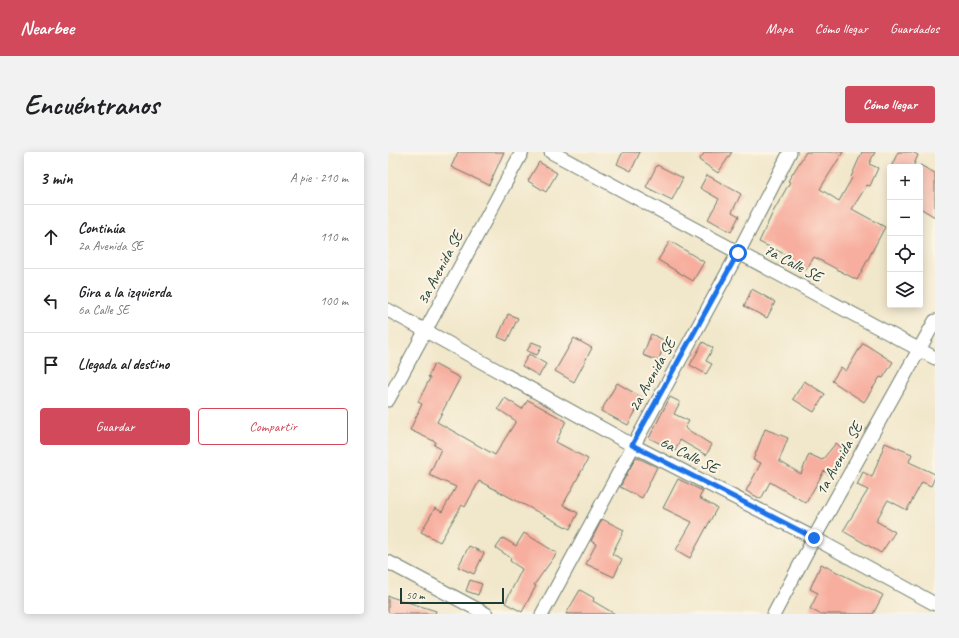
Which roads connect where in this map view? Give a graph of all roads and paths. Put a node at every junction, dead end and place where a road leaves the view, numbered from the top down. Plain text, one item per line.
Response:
1 (522, 152) edge
2 (551, 152) edge
3 (790, 152) edge
4 (738, 253) junction
5 (388, 310) edge
6 (935, 321) edge
7 (425, 330) junction
8 (919, 350) junction
9 (935, 358) edge
10 (388, 400) edge
11 (632, 445) junction
12 (814, 538) junction
13 (388, 562) edge
14 (935, 604) edge
15 (486, 614) edge
16 (542, 614) edge
17 (774, 614) edge

1 - 7 street, 3a Avenida SE
2 - 4 street, 7a Calle SE
3 - 4 street, 2a Avenida SE
4 - 8 street, 7a Calle SE
4 - 11 street, 2a Avenida SE
5 - 7 street, 6a Calle SE
6 - 8 street, 1a Avenida SE
7 - 10 street, 3a Avenida SE
7 - 11 street, 6a Calle SE
8 - 9 street, 7a Calle SE
8 - 12 street, 1a Avenida SE
11 - 12 street, 6a Calle SE
11 - 16 street, 2a Avenida SE
12 - 14 street, 6a Calle SE
12 - 17 street, 1a Avenida SE
13 - 15 street

